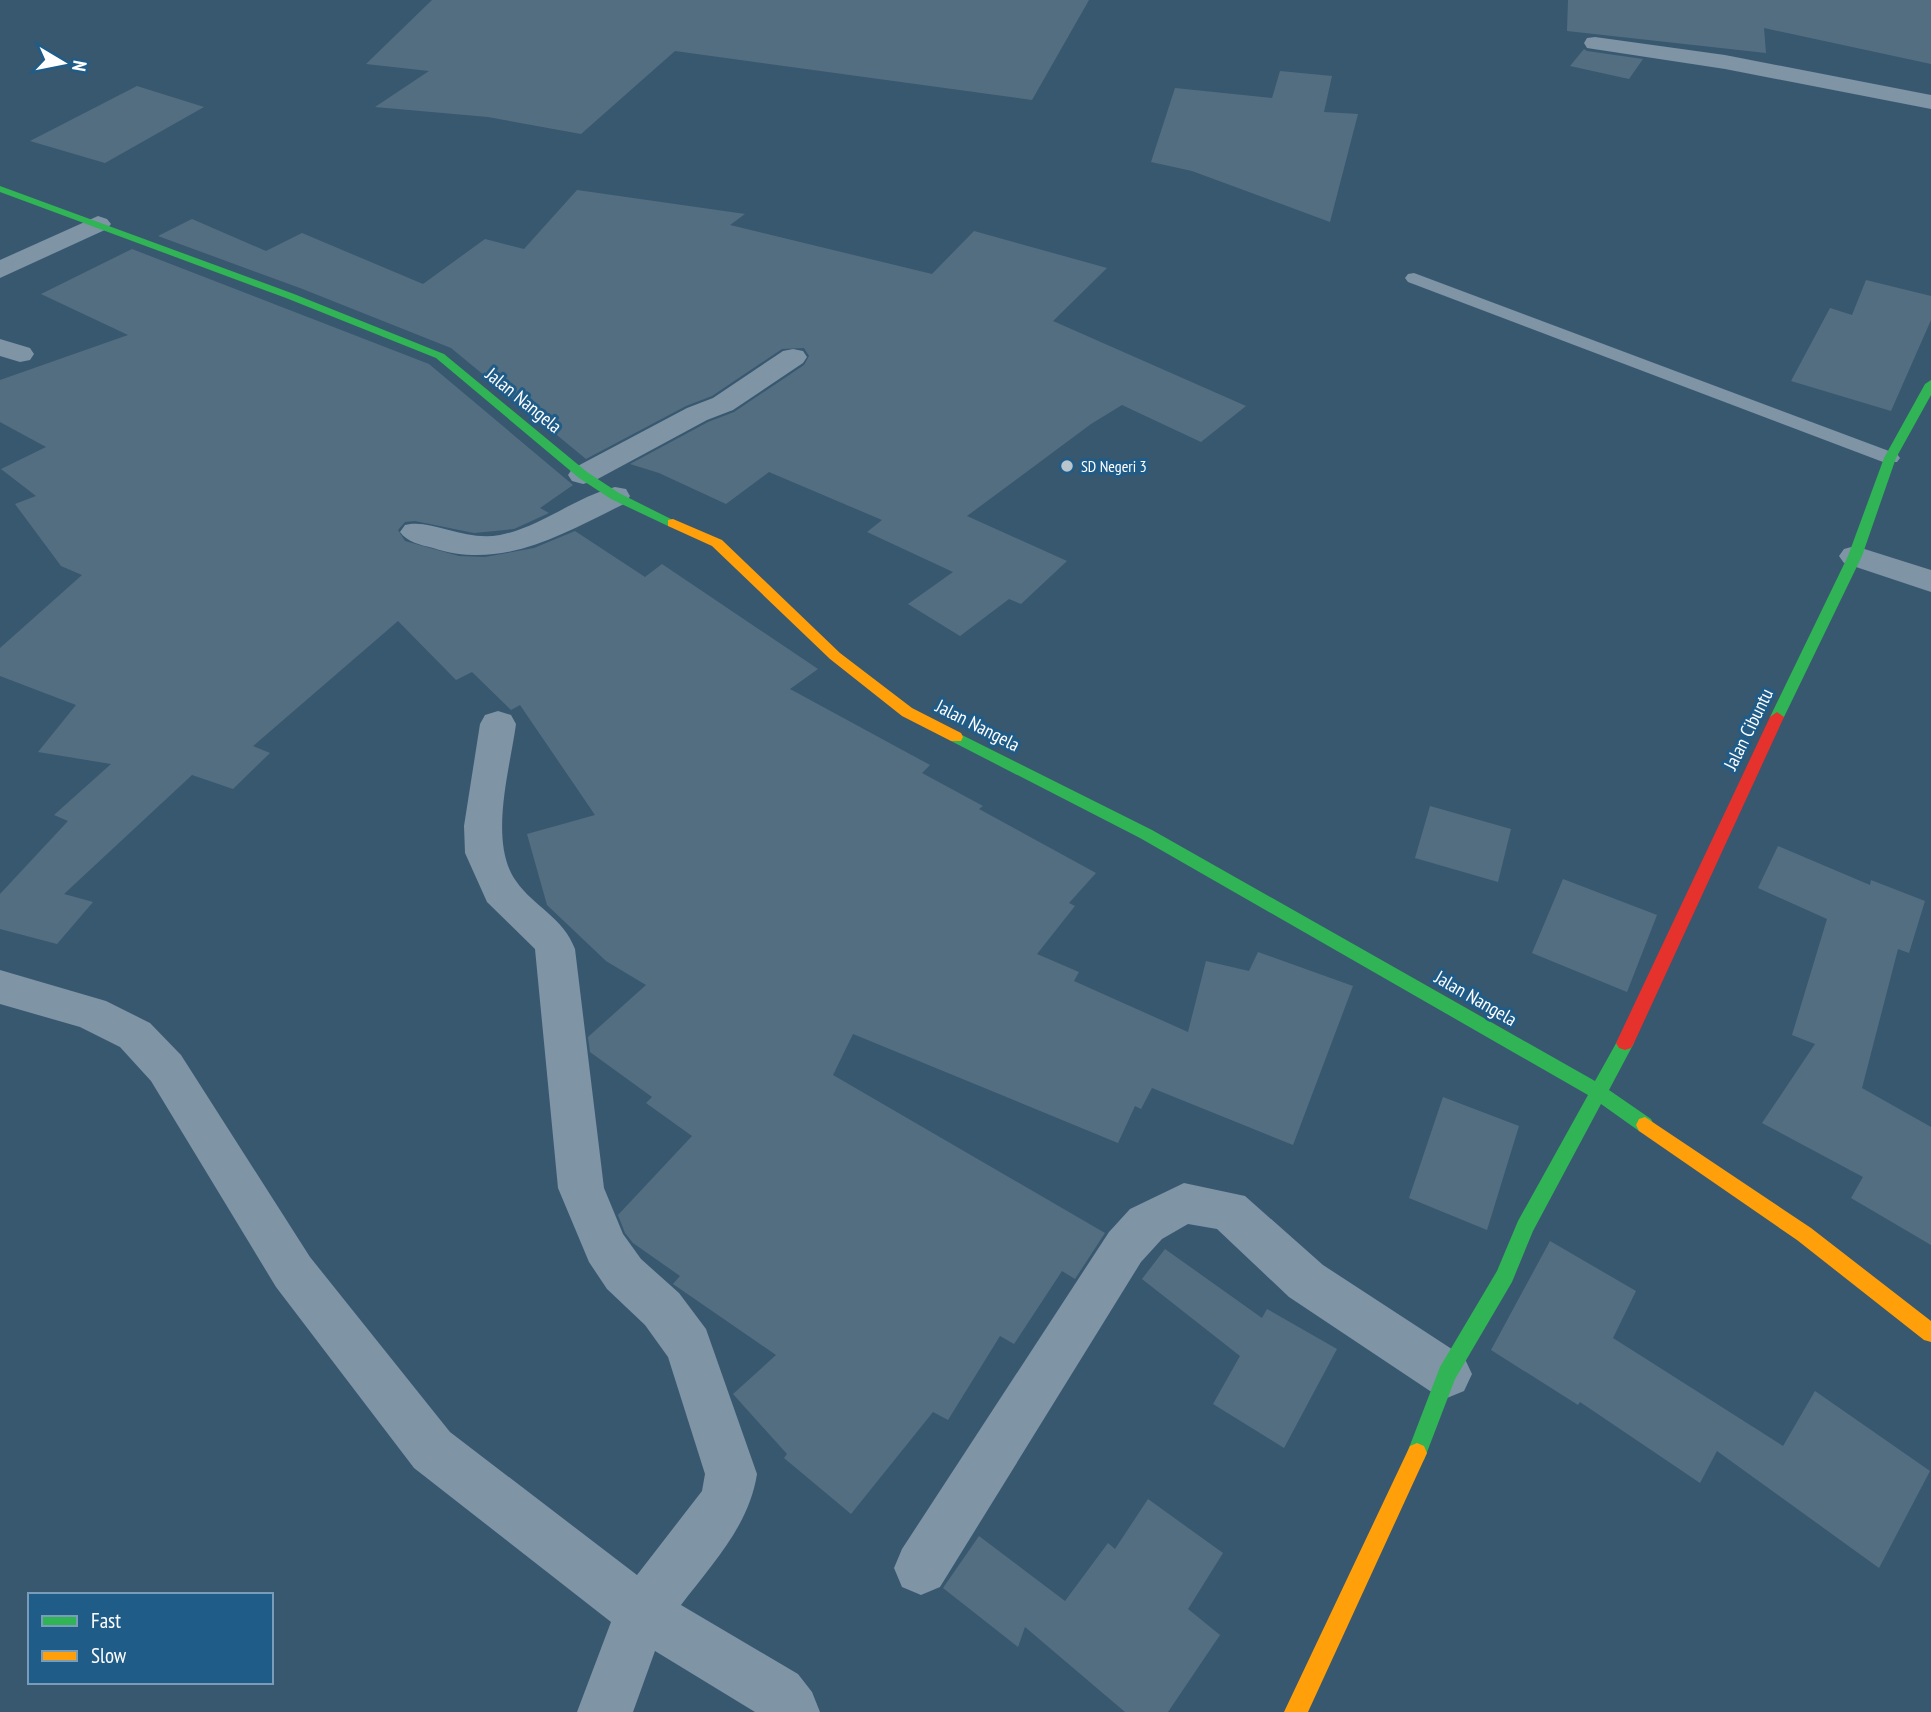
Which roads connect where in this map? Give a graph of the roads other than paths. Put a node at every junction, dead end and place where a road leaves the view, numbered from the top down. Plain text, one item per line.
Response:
1 (1595, 43) dead end
2 (1931, 102) edge
3 (0, 189) edge
4 (98, 224) junction
5 (0, 270) edge
6 (1415, 278) dead end
7 (793, 357) dead end
8 (1931, 384) edge
9 (1890, 458) junction
10 (583, 475) junction
11 (615, 496) junction
12 (416, 532) dead end
13 (1855, 556) junction
14 (1931, 581) edge
15 (498, 724) dead end
16 (0, 987) edge
17 (1598, 1092) junction
18 (1931, 1333) edge
19 (1447, 1374) junction
20 (921, 1568) dead end
21 (642, 1612) junction
22 (605, 1712) edge
23 (792, 1712) edge
24 (1296, 1712) edge

1 - 2 street
3 - 4 main road, Jalan Nangela
4 - 5 street
4 - 10 main road, Jalan Nangela
6 - 9 lane
7 - 10 street
8 - 9 main road, Jalan Cibuntu
9 - 13 main road, Jalan Cibuntu
10 - 11 main road, Jalan Nangela
11 - 12 street
11 - 17 main road, Jalan Nangela
13 - 14 street
13 - 17 main road, Jalan Cibuntu
15 - 21 street
16 - 21 street
17 - 18 main road, Jalan Nangela
17 - 19 main road, Jalan Cibuntu
19 - 20 street
19 - 24 main road, Jalan Cibuntu
21 - 22 street
21 - 23 street

